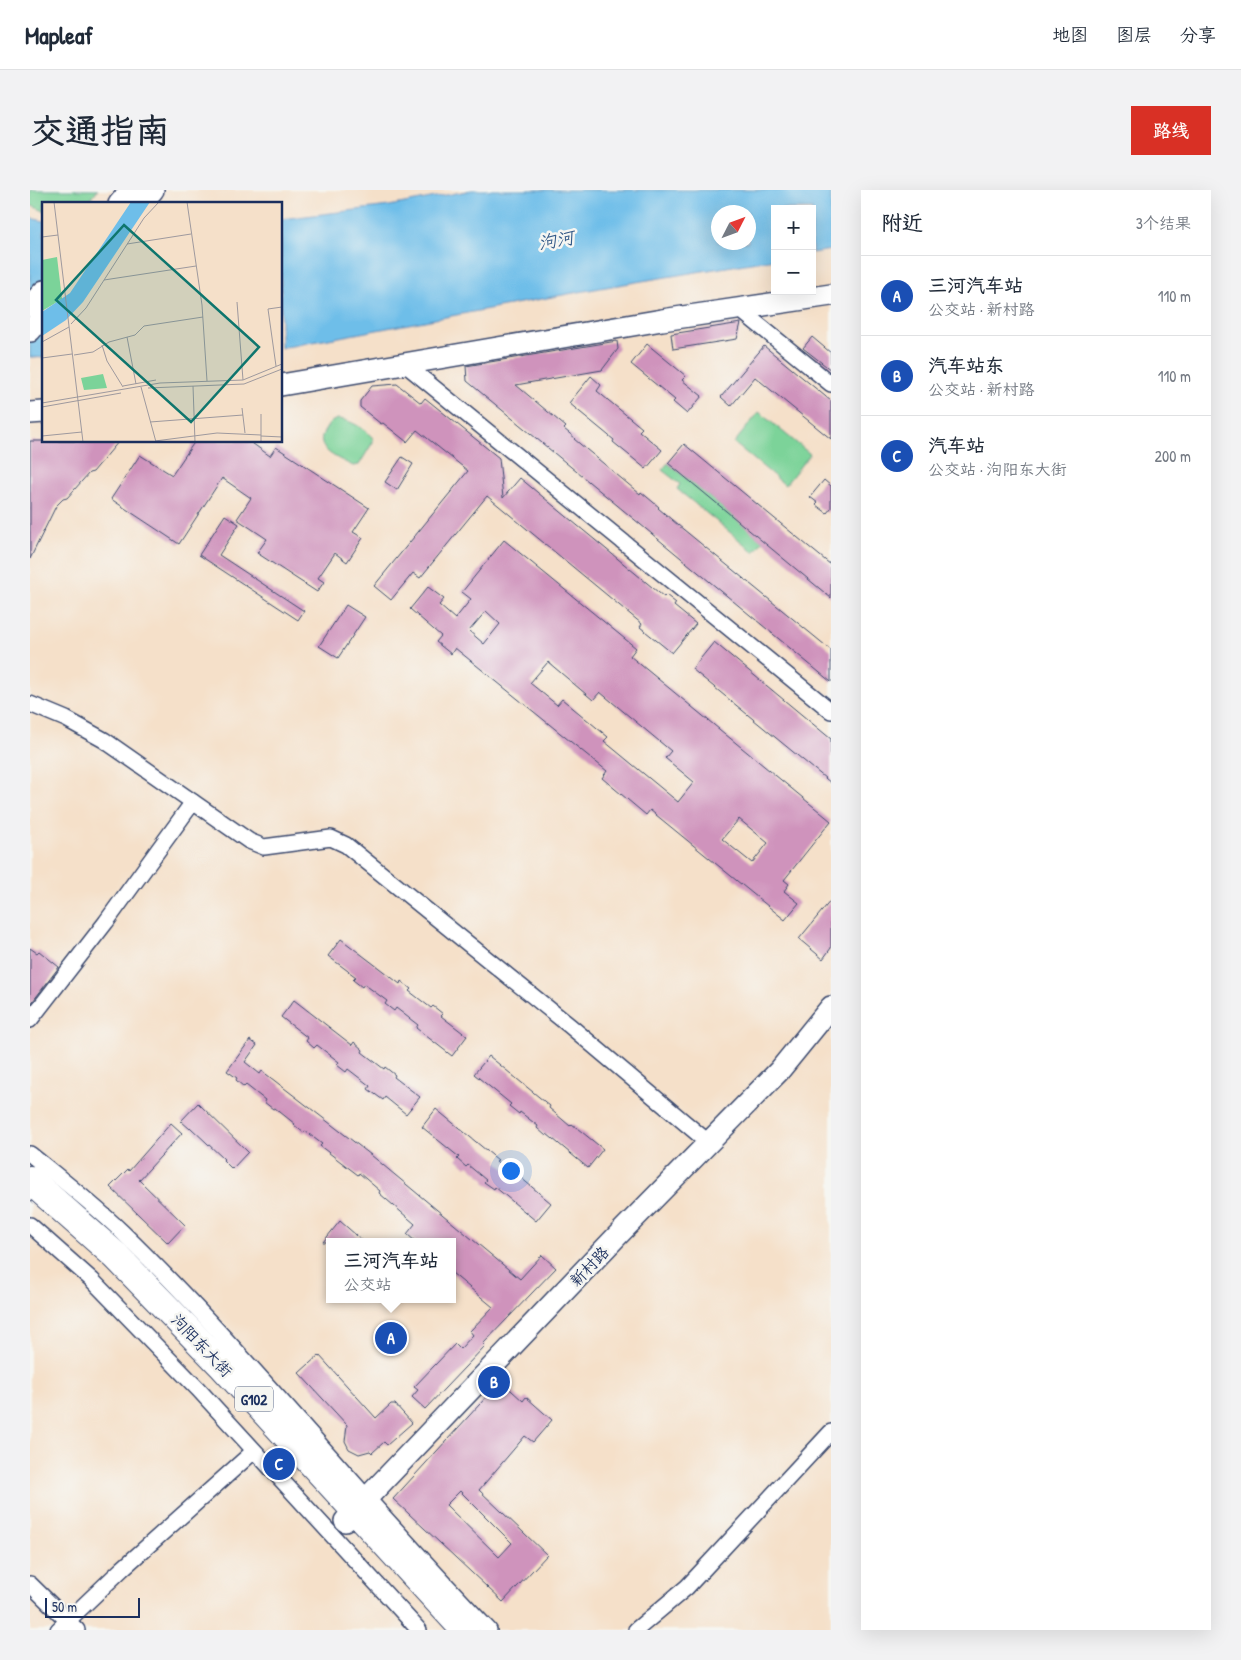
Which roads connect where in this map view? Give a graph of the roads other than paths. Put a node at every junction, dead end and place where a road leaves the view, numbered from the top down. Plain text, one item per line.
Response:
1 (131, 190) edge
2 (153, 190) edge
3 (121, 202) edge
4 (143, 202) edge
5 (42, 292) edge
6 (831, 295) edge
7 (30, 306) edge
8 (738, 308) junction
9 (42, 317) edge
10 (30, 331) edge
11 (406, 364) junction
12 (831, 384) edge
13 (282, 385) edge
14 (30, 704) edge
15 (831, 711) edge
16 (193, 802) junction
17 (831, 1007) edge
18 (30, 1020) edge
19 (709, 1143) junction
20 (30, 1154) edge
21 (30, 1180) edge
22 (30, 1200) edge
23 (30, 1224) edge
24 (831, 1432) edge
25 (254, 1451) junction
26 (356, 1510) junction
27 (30, 1584) edge
28 (68, 1627) edge
29 (418, 1630) edge
30 (445, 1630) edge
31 (465, 1630) edge
32 (489, 1630) edge
33 (636, 1630) edge

1 - 3 street
2 - 4 street
5 - 7 street
6 - 8 street
8 - 11 street
8 - 12 street
9 - 10 street
11 - 13 street
11 - 15 street
14 - 16 street
16 - 18 street
16 - 19 street
17 - 19 street, 新村路
19 - 26 street, 新村路
20 - 26 street
21 - 26 highway, 泃阳东大街 / G102
22 - 26 highway, 泃阳东大街 / G102
23 - 25 street
24 - 33 street
25 - 28 street
25 - 29 street
26 - 30 highway, 泃阳东大街 / G102
26 - 31 highway, 泃阳东大街 / G102
26 - 32 street
27 - 28 street

